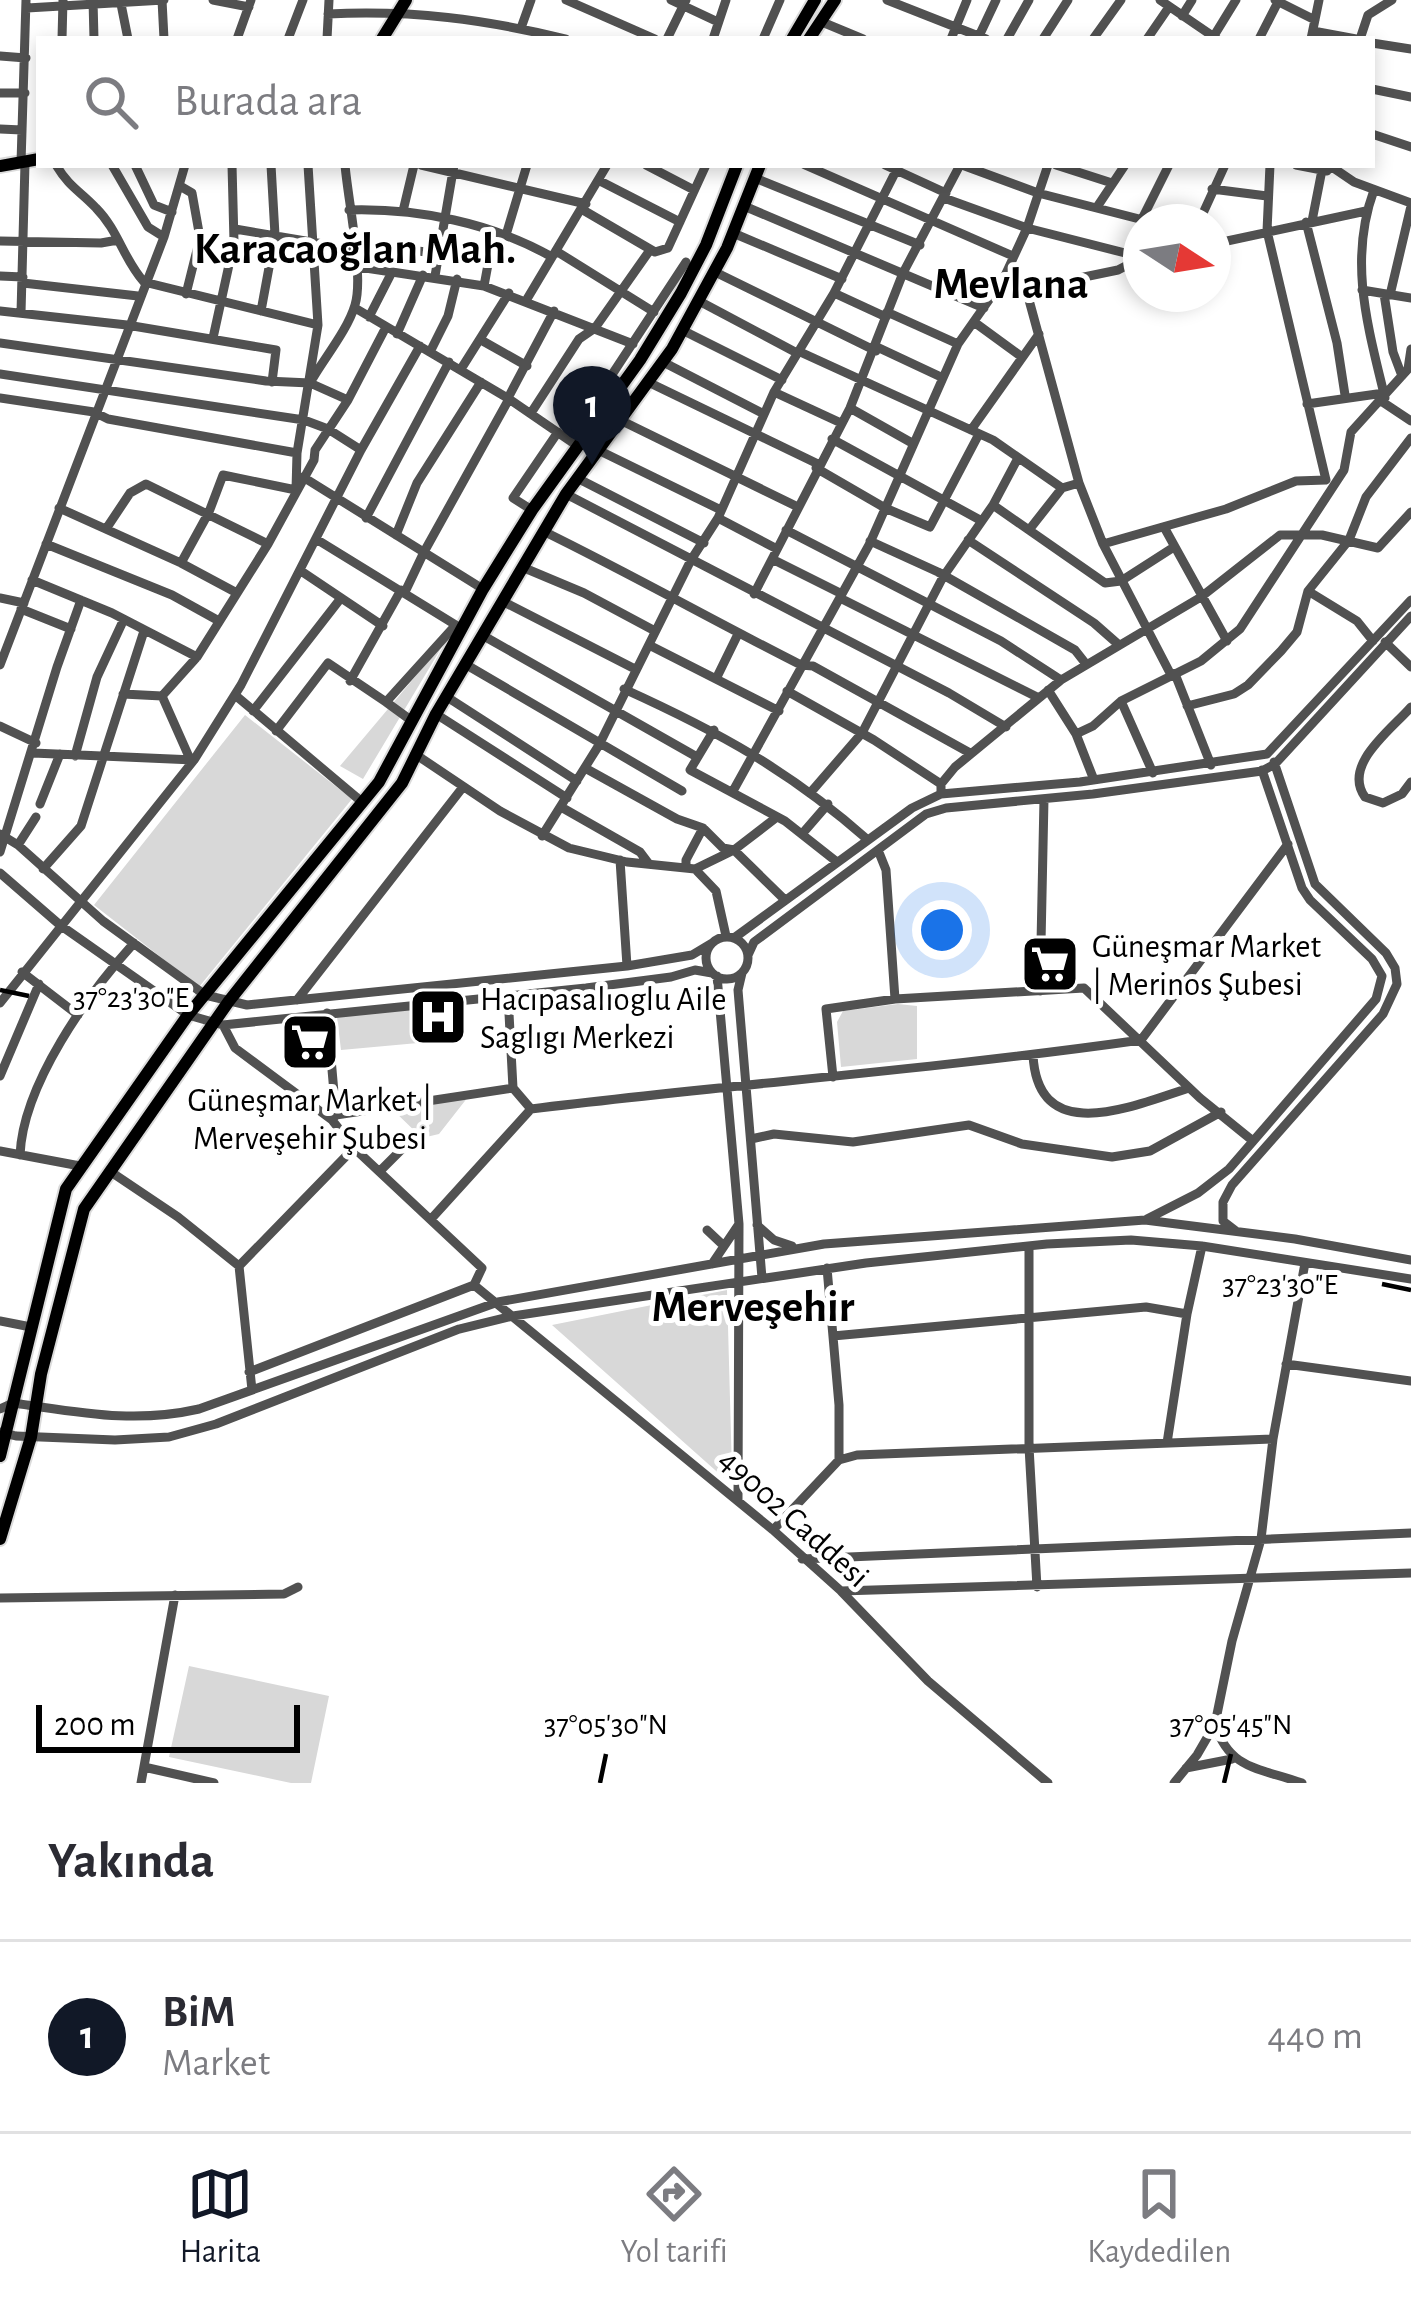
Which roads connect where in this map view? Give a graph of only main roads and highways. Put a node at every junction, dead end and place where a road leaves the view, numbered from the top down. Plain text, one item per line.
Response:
1 (815, 0) edge
2 (835, 0) edge
3 (404, 5) edge
4 (384, 36) edge
5 (794, 36) edge
6 (811, 36) edge
7 (28, 162) edge
8 (0, 166) edge
9 (736, 168) edge
10 (758, 172) edge
11 (6, 1406) edge
12 (3, 1433) edge
13 (0, 1456) edge
14 (0, 1539) edge

1 - 5 main road
2 - 6 main road
3 - 4 main road
7 - 8 main road
9 - 11 main road
10 - 14 main road
11 - 12 main road
12 - 13 main road

